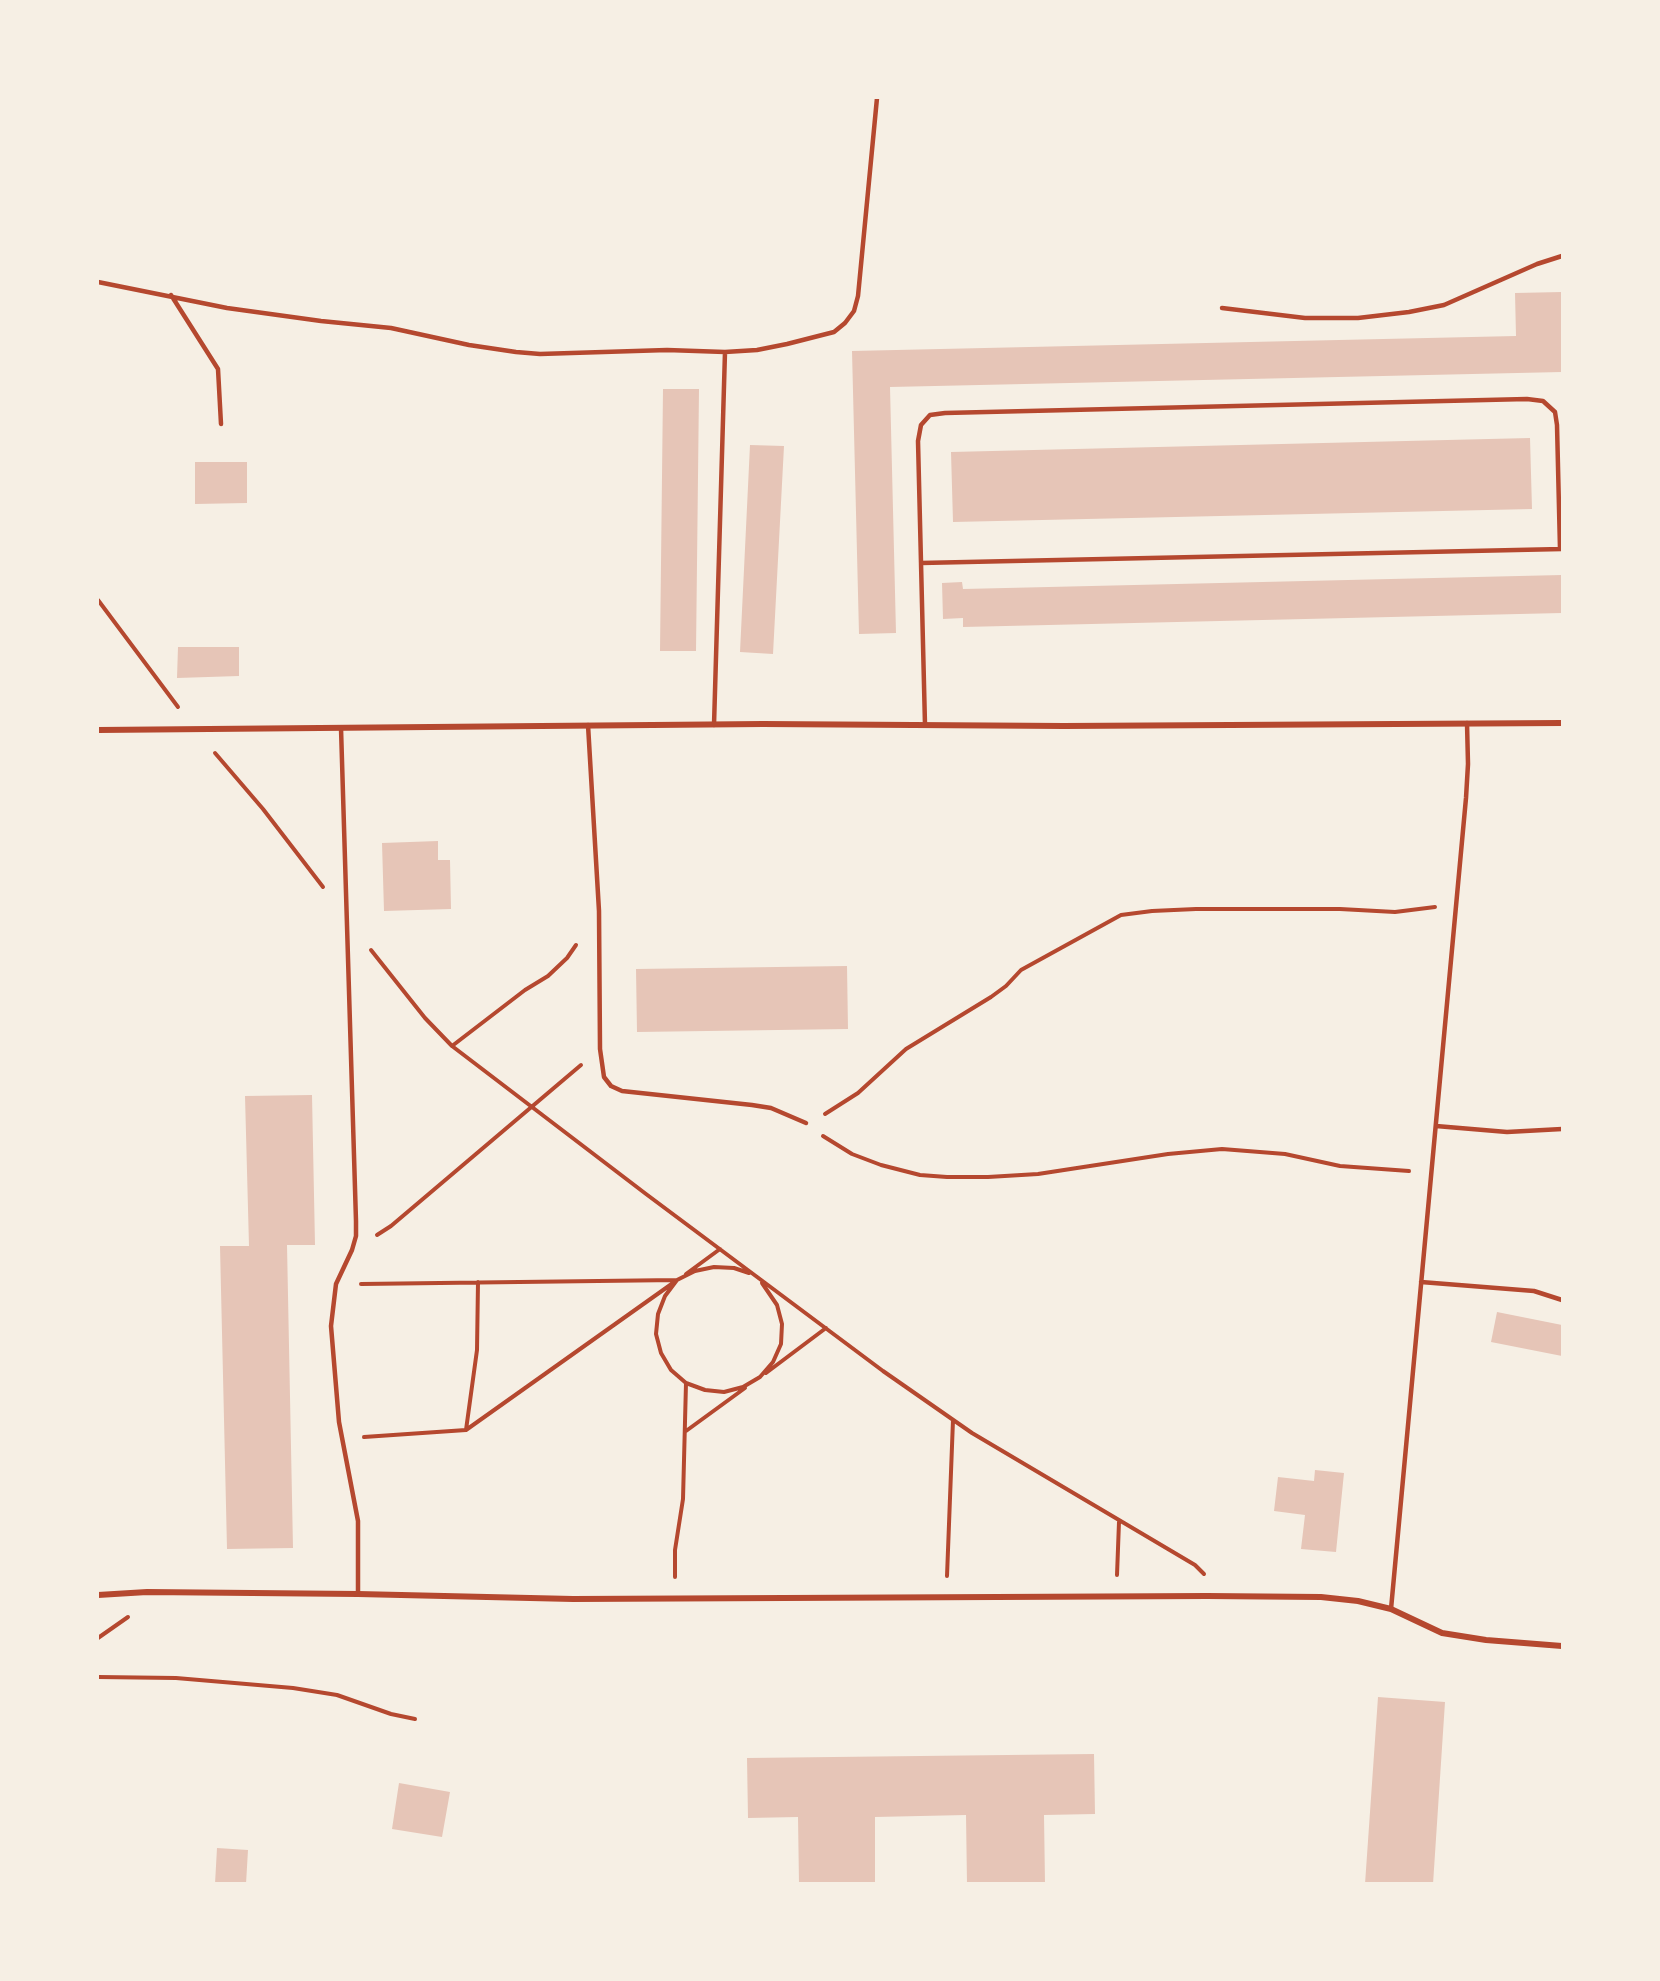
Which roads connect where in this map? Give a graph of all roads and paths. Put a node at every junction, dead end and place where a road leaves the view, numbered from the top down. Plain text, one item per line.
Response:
1 (877, 98) edge
2 (1563, 256) edge
3 (98, 282) edge
4 (171, 295) junction
5 (1222, 308) dead end
6 (725, 352) junction
7 (221, 424) dead end
8 (1561, 549) edge
9 (921, 563) junction
10 (98, 600) edge
11 (1467, 723) junction
12 (1563, 723) edge
13 (588, 725) junction
14 (714, 725) junction
15 (925, 725) junction
16 (340, 728) junction
17 (194, 729) junction
18 (98, 730) edge
19 (1456, 902) junction
20 (347, 920) junction
21 (599, 927) junction
22 (452, 1046) junction
23 (600, 1049) junction
24 (531, 1107) junction
25 (806, 1123) junction
26 (1436, 1126) junction
27 (1563, 1129) edge
28 (1431, 1172) junction
29 (356, 1236) junction
30 (720, 1249) junction
31 (753, 1274) junction
32 (677, 1280) junction
33 (478, 1282) junction
34 (1421, 1282) junction
35 (336, 1284) junction
36 (1563, 1300) edge
37 (826, 1328) junction
38 (760, 1377) junction
39 (686, 1383) junction
40 (953, 1420) junction
41 (466, 1430) junction
42 (685, 1432) junction
43 (343, 1439) junction
44 (1119, 1521) junction
45 (358, 1594) junction
46 (98, 1595) edge
47 (1117, 1596) junction
48 (1207, 1596) junction
49 (675, 1598) junction
50 (946, 1598) junction
51 (1391, 1609) junction
52 (1563, 1646) edge
53 (98, 1677) edge
54 (415, 1719) dead end

1 - 6 lane
2 - 5 lane
3 - 4 lane
4 - 6 lane
4 - 7 lane
6 - 14 lane
8 - 9 lane
8 - 9 lane
9 - 15 lane
10 - 17 path
11 - 12 street
11 - 15 street
11 - 19 lane
13 - 14 street
13 - 16 street
13 - 21 lane
14 - 15 street
16 - 17 street
16 - 20 lane
17 - 18 street
17 - 20 path
19 - 25 path
19 - 26 lane
20 - 22 path
20 - 29 lane
21 - 22 path
21 - 23 lane
22 - 24 path
23 - 24 path
23 - 25 lane
24 - 29 path
24 - 30 path
25 - 28 path
26 - 27 lane
26 - 28 lane
28 - 34 lane
29 - 35 lane
30 - 31 path
30 - 32 path
31 - 32 path
31 - 37 path
31 - 38 path
32 - 33 path
32 - 39 path
32 - 41 path
33 - 35 path
33 - 41 path
34 - 36 lane
34 - 51 lane
35 - 43 lane
37 - 38 path
37 - 40 path
38 - 39 path
38 - 42 path
39 - 42 path
40 - 44 path
40 - 50 path
41 - 43 path
42 - 49 path
43 - 45 lane
44 - 47 path
44 - 48 path
45 - 46 street
45 - 49 street
47 - 48 street
47 - 50 street
48 - 51 street
49 - 50 street
51 - 52 street
53 - 54 path

